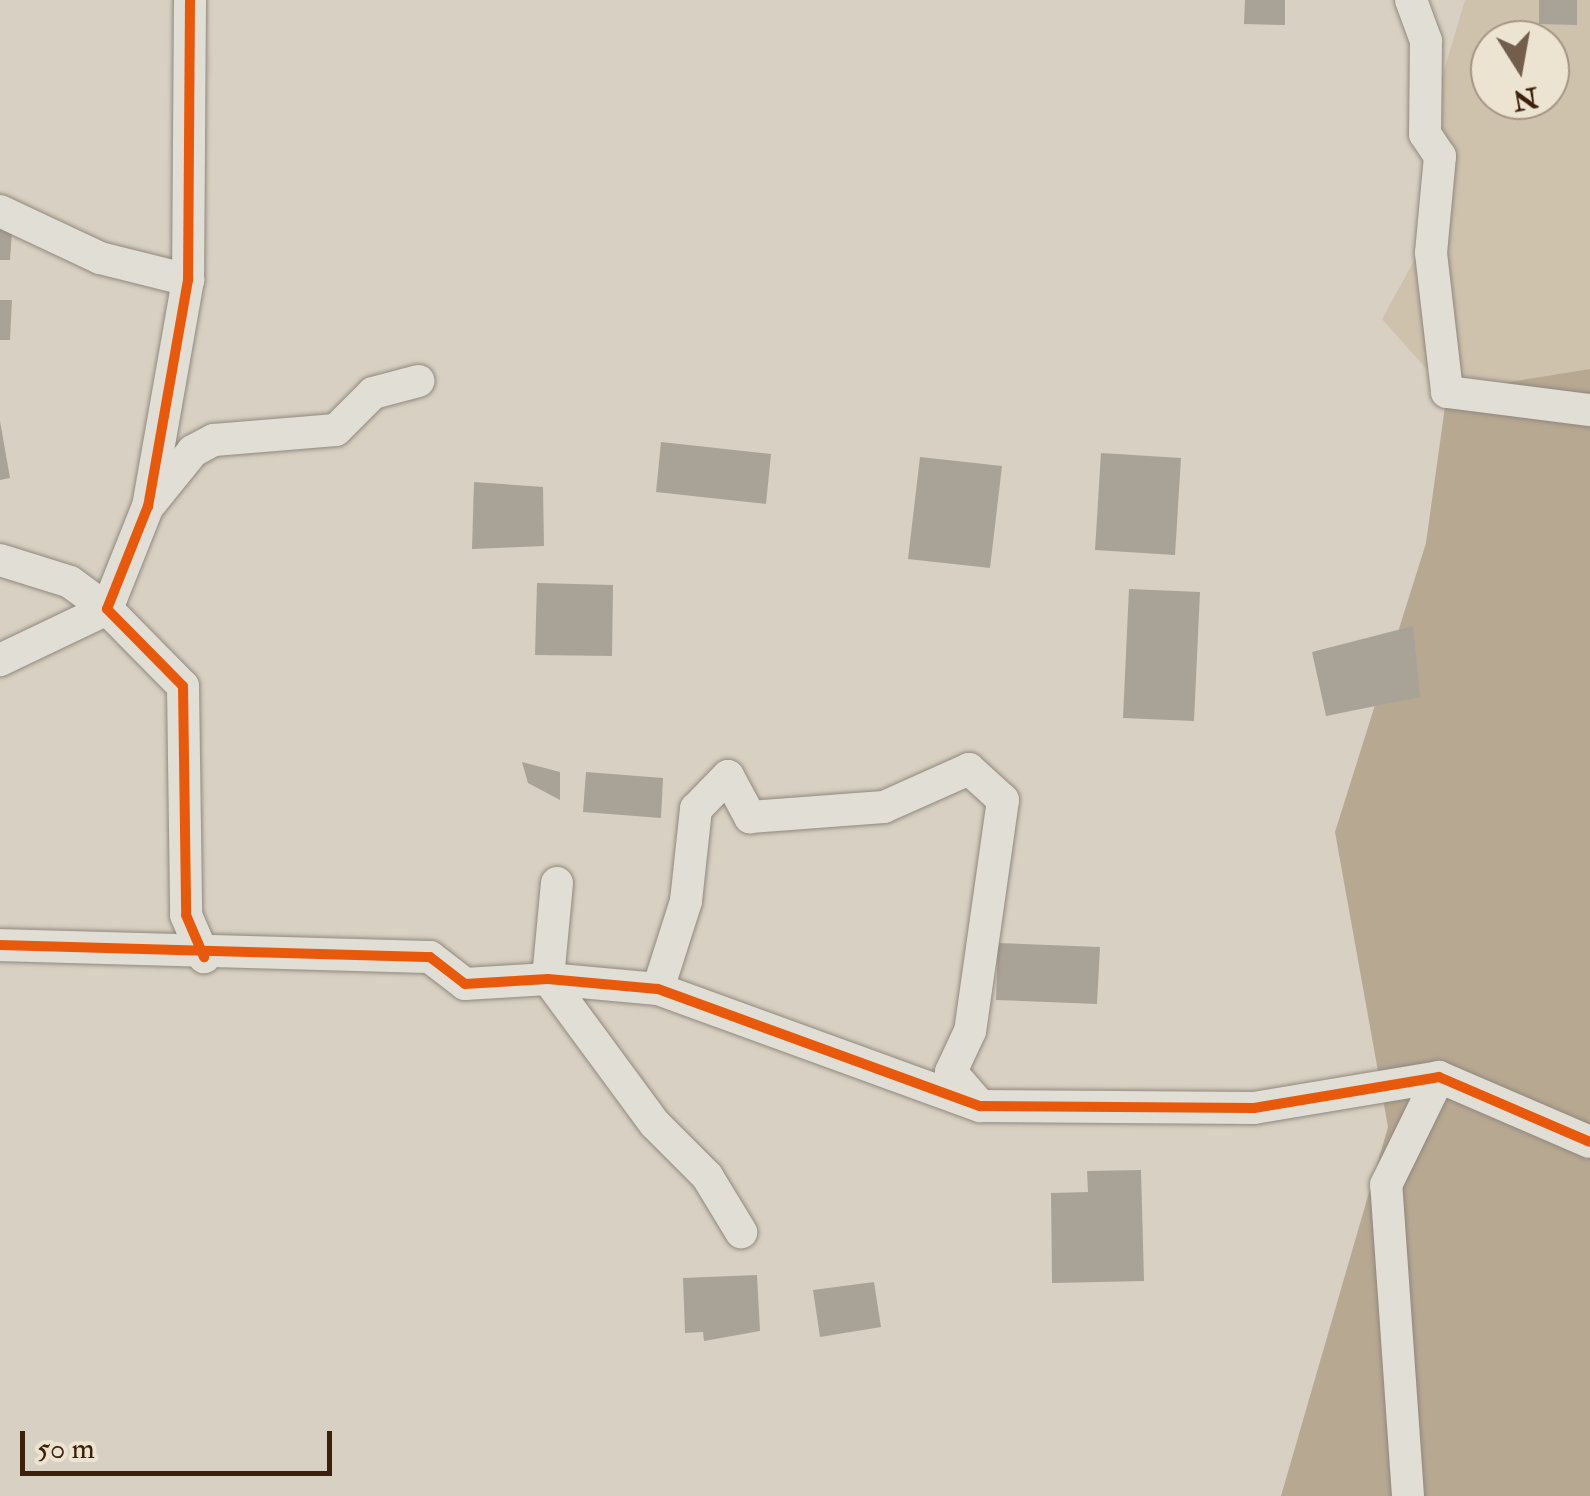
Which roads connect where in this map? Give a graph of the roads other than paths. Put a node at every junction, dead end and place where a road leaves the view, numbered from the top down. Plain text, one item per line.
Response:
1 (190, 0) edge
2 (1411, 0) edge
3 (0, 211) edge
4 (188, 280) junction
5 (418, 381) dead end
6 (1590, 410) edge
7 (148, 506) junction
8 (0, 560) edge
9 (107, 609) junction
10 (0, 660) edge
11 (557, 883) dead end
12 (0, 945) edge
13 (204, 957) junction
14 (548, 979) junction
15 (658, 990) junction
16 (1439, 1077) junction
17 (980, 1106) junction
18 (1590, 1142) edge
19 (740, 1232) dead end
20 (1408, 1496) edge

1 - 4 street
2 - 6 street
3 - 4 street
4 - 7 street
5 - 7 street
7 - 9 street
8 - 9 street
9 - 10 street
9 - 13 street
11 - 14 street
12 - 13 street
13 - 14 street
14 - 15 street
14 - 19 street
15 - 17 street
15 - 17 street
16 - 17 street
16 - 18 street
16 - 20 street

